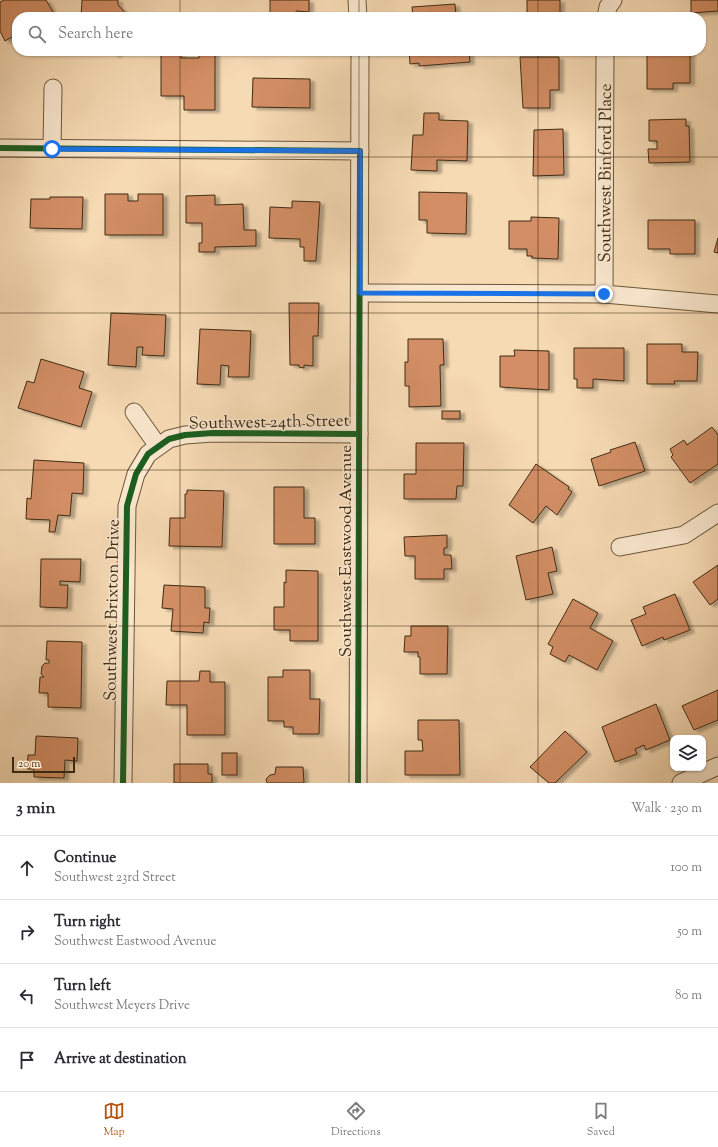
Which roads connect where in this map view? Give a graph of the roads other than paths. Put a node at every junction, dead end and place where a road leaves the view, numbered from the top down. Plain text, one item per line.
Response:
1 (357, 0) edge
2 (613, 0) edge
3 (358, 12) edge
4 (607, 12) edge
5 (360, 56) edge
6 (605, 56) edge
7 (53, 88) dead end
8 (0, 148) edge
9 (52, 149) junction
10 (360, 151) junction
11 (360, 293) junction
12 (604, 294) junction
13 (718, 304) edge
14 (134, 412) dead end
15 (359, 434) junction
16 (158, 446) junction
17 (718, 513) edge
18 (620, 547) dead end
19 (718, 766) edge
20 (123, 783) edge
21 (358, 783) edge
22 (680, 783) edge

1 - 3 street
2 - 4 street
5 - 10 street, Southwest Eastwood Avenue
6 - 12 street, Southwest Binford Place
7 - 9 street
8 - 9 street
9 - 10 street
10 - 11 street, Southwest Eastwood Avenue
11 - 12 street
11 - 15 street, Southwest Eastwood Avenue
12 - 13 street
14 - 16 street
15 - 16 street, Southwest 24th Street
15 - 21 street, Southwest Eastwood Avenue
16 - 20 street, Southwest Brixton Drive
17 - 18 street
19 - 22 street

